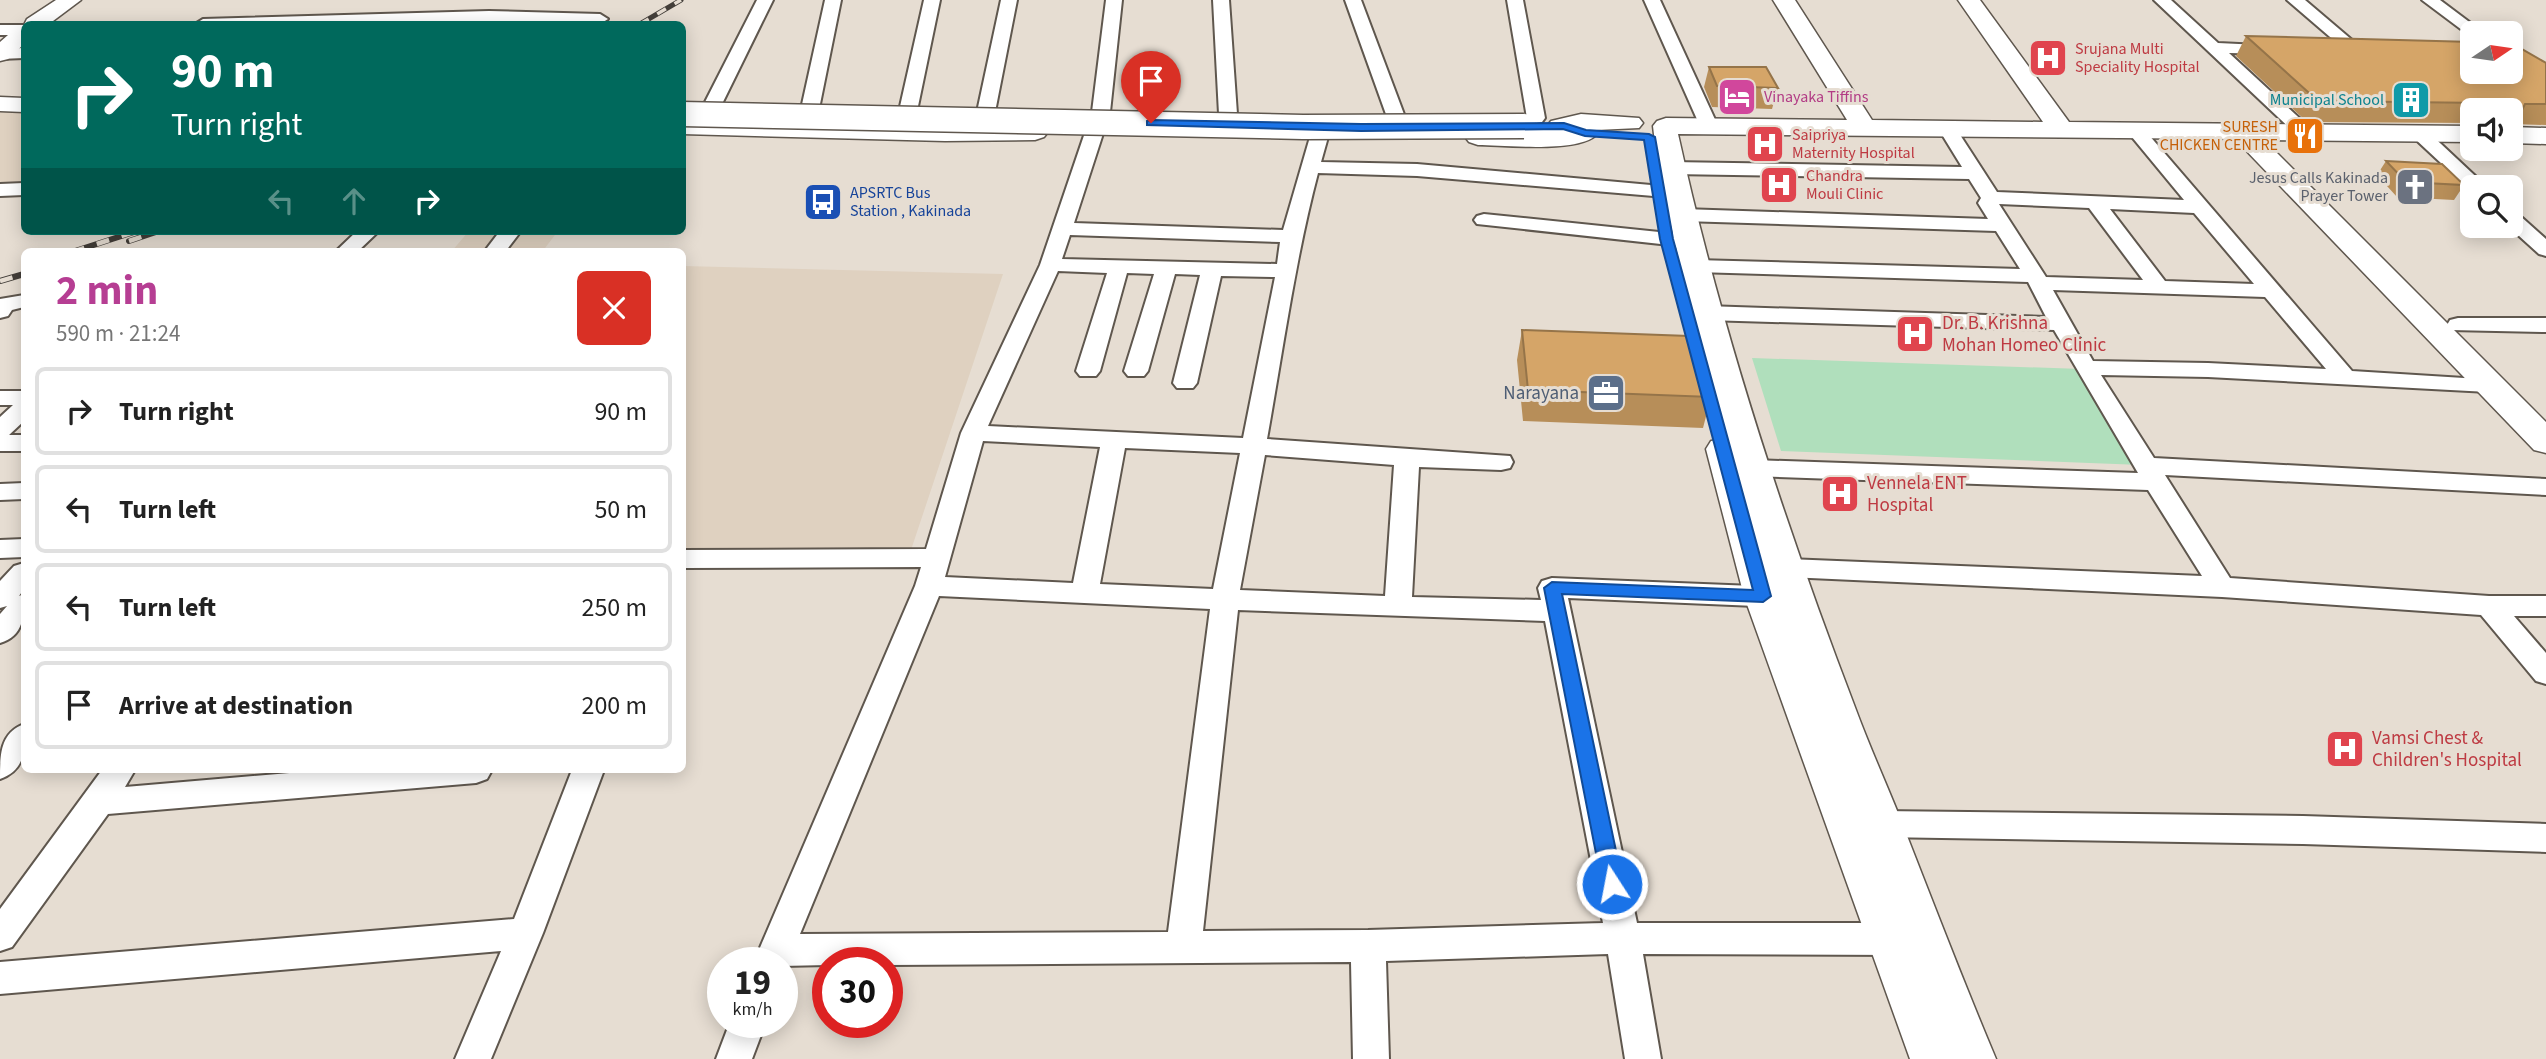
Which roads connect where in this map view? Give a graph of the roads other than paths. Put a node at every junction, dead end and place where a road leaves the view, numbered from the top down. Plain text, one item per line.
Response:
1 (71, 0) edge
2 (508, 0) edge
3 (765, 0) edge
4 (834, 0) edge
5 (932, 0) edge
6 (1009, 0) edge
7 (1114, 0) edge
8 (1221, 0) edge
9 (1353, 0) edge
10 (1514, 0) edge
11 (1652, 0) edge
12 (1784, 0) edge
13 (1969, 0) edge
14 (2162, 0) edge
15 (2295, 0) edge
16 (2430, 0) edge
17 (600, 19) dead end
18 (484, 20) edge
19 (40, 21) edge
20 (414, 21) edge
21 (2460, 22) edge
22 (0, 30) edge
23 (21, 31) edge
24 (21, 34) edge
25 (2214, 48) junction
26 (2292, 50) edge
27 (2331, 51) edge
28 (21, 53) edge
29 (0, 54) edge
30 (0, 83) edge
31 (21, 83) edge
32 (0, 93) edge
33 (21, 94) edge
34 (0, 104) edge
35 (21, 105) edge
36 (686, 105) edge
37 (712, 106) junction
38 (810, 109) junction
39 (908, 111) junction
40 (986, 112) junction
41 (686, 114) edge
42 (1228, 114) junction
43 (1396, 117) junction
44 (1098, 122) junction
45 (1530, 122) junction
46 (686, 125) edge
47 (1709, 126) junction
48 (1863, 126) junction
49 (1577, 127) junction
50 (1947, 128) junction
51 (2251, 130) junction
52 (2062, 131) junction
53 (2136, 131) junction
54 (2303, 131) junction
55 (2419, 133) junction
56 (2460, 134) edge
57 (2523, 135) edge
58 (2546, 136) edge
59 (1319, 137) junction
60 (1311, 167) junction
61 (1973, 173) junction
62 (2465, 175) edge
63 (1666, 180) junction
64 (21, 189) edge
65 (0, 190) edge
66 (1991, 198) junction
67 (2095, 203) junction
68 (2200, 207) junction
69 (1484, 220) dead end
70 (2003, 225) junction
71 (1063, 229) junction
72 (2523, 229) edge
73 (364, 235) edge
74 (1291, 236) junction
75 (350, 248) edge
76 (2546, 250) edge
77 (1050, 265) junction
78 (1119, 267) junction
79 (1166, 268) junction
80 (1212, 269) junction
81 (1287, 271) junction
82 (2036, 279) junction
83 (2157, 285) junction
84 (2272, 291) junction
85 (21, 302) edge
86 (0, 311) edge
87 (1706, 313) junction
88 (2061, 324) junction
89 (2546, 325) edge
90 (2458, 326) junction
91 (2085, 368) junction
92 (1088, 371) dead end
93 (1136, 371) dead end
94 (2346, 378) junction
95 (1185, 383) dead end
96 (2488, 385) junction
97 (0, 398) edge
98 (21, 398) edge
99 (21, 411) edge
100 (2546, 411) edge
101 (0, 430) edge
102 (974, 433) junction
103 (1114, 440) junction
104 (2546, 442) edge
105 (0, 443) edge
106 (21, 443) edge
107 (1252, 446) junction
108 (1407, 458) junction
109 (1501, 462) dead end
110 (1753, 468) junction
111 (2153, 474) junction
112 (2546, 487) edge
113 (0, 492) edge
114 (21, 492) edge
115 (21, 548) edge
116 (0, 549) edge
117 (686, 559) edge
118 (933, 572) junction
119 (21, 576) edge
120 (1783, 587) junction
121 (2222, 587) junction
122 (1085, 593) junction
123 (1225, 599) junction
124 (0, 600) edge
125 (21, 603) edge
126 (2489, 606) junction
127 (2546, 606) edge
128 (21, 607) edge
129 (1398, 607) junction
130 (1558, 611) junction
131 (0, 633) edge
132 (2546, 651) edge
133 (2546, 673) edge
134 (21, 740) edge
135 (0, 766) edge
136 (117, 773) edge
137 (400, 773) edge
138 (587, 773) edge
139 (349, 775) edge
140 (99, 802) junction
141 (1880, 824) junction
142 (2546, 838) edge
143 (526, 933) junction
144 (0, 936) edge
145 (1623, 938) junction
146 (1905, 939) junction
147 (1184, 946) junction
148 (1368, 946) junction
149 (777, 947) edge
150 (798, 955) edge
151 (0, 978) edge
152 (742, 1038) edge
153 (473, 1059) edge
154 (734, 1059) edge
155 (1371, 1059) edge
156 (1643, 1059) edge
157 (1936, 1059) edge
158 (1970, 1059) edge

1 - 19 street
2 - 18 street
3 - 37 street
4 - 38 street
5 - 39 street
6 - 40 street
7 - 44 street
8 - 42 street
9 - 43 street
10 - 45 street
11 - 47 street
12 - 48 street
13 - 52 street
14 - 25 street
15 - 27 street
16 - 21 street
17 - 18 street
18 - 20 street
22 - 23 street
24 - 29 street
25 - 26 street
25 - 54 street
28 - 29 street
30 - 31 street
32 - 33 street
34 - 35 street
36 - 37 street
37 - 38 street
38 - 39 street
39 - 40 street
40 - 44 street
41 - 45 street, bridge
42 - 43 street
42 - 44 street
43 - 45 street
44 - 46 street
44 - 59 street
44 - 71 street
45 - 49 street
47 - 48 street
47 - 63 street
48 - 50 street
49 - 59 street
49 - 63 street
50 - 52 street
50 - 61 street
51 - 53 street
51 - 54 street
51 - 90 street
51 - 96 street
52 - 53 street
53 - 68 street
54 - 55 street
55 - 56 street
55 - 62 street
57 - 58 street
59 - 60 street
60 - 63 street
60 - 74 street
61 - 63 street
61 - 66 street
63 - 69 street
63 - 70 street
63 - 82 street
63 - 87 street
63 - 120 street
64 - 65 street
66 - 67 street
66 - 70 street
67 - 68 street
67 - 83 street
68 - 84 street
70 - 82 street
71 - 74 street
71 - 77 street
72 - 76 street
73 - 75 street
74 - 81 street
77 - 78 street
77 - 102 street
78 - 79 street
78 - 92 street
79 - 80 street
79 - 93 street
80 - 81 street
80 - 95 street
81 - 107 street
82 - 83 street
82 - 88 street
83 - 84 street
84 - 94 street
85 - 86 street
87 - 88 street
87 - 110 street
88 - 91 street
89 - 90 street
90 - 100 street
91 - 94 street
91 - 111 street
94 - 96 street
96 - 104 street
97 - 98 street
99 - 101 street
102 - 103 street
102 - 118 street
103 - 107 street
103 - 122 street
105 - 106 street
107 - 108 street
107 - 123 street
108 - 109 street
108 - 129 street
110 - 111 street
110 - 120 street
111 - 112 street
111 - 121 street
113 - 114 street
115 - 116 street
117 - 118 street
118 - 122 street
118 - 149 street
119 - 124 street
120 - 121 street
120 - 130 street
120 - 141 street
120 - 146 street
121 - 126 street
122 - 123 street
123 - 129 street
123 - 147 street
124 - 125 street
126 - 127 street
126 - 132 street
126 - 133 street
128 - 131 street
129 - 130 street
130 - 145 street
134 - 135 street
136 - 140 street
137 - 139 street
138 - 143 street
139 - 140 street
140 - 144 street
141 - 142 street
141 - 146 street
143 - 151 street
143 - 153 street
145 - 146 street
145 - 148 street
145 - 156 street
146 - 157 street
146 - 158 street
147 - 148 street
147 - 150 street
148 - 155 street
152 - 154 street

